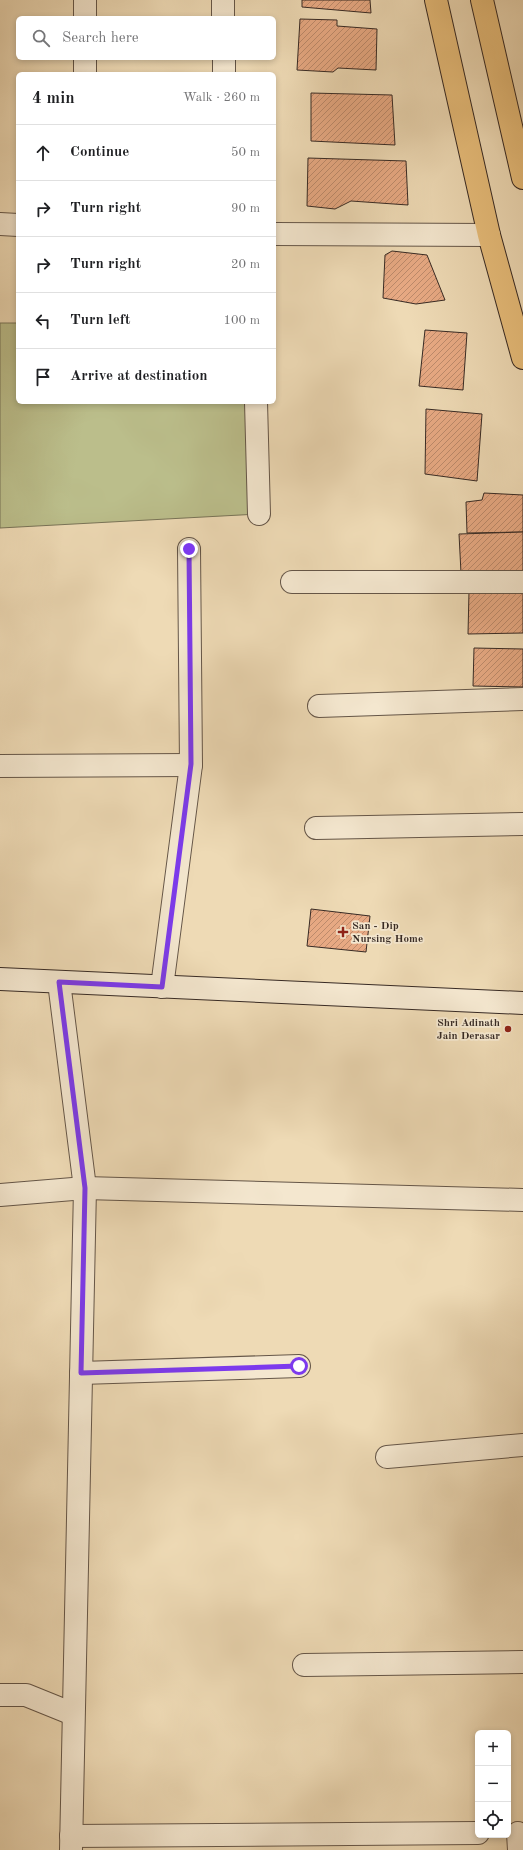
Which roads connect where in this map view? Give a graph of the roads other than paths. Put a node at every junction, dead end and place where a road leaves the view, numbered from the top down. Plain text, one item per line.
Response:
1 (85, 0) edge
2 (223, 0) edge
3 (436, 0) edge
4 (482, 0) edge
5 (85, 16) edge
6 (224, 16) edge
7 (85, 60) edge
8 (224, 60) edge
9 (85, 72) edge
10 (224, 72) edge
11 (523, 178) edge
12 (0, 224) edge
13 (16, 225) edge
14 (276, 234) edge
15 (489, 235) junction
16 (523, 358) edge
17 (256, 404) edge
18 (259, 514) dead end
19 (189, 549) dead end
20 (292, 582) dead end
21 (523, 582) edge
22 (523, 699) edge
23 (319, 706) dead end
24 (191, 764) junction
25 (0, 766) edge
26 (523, 824) edge
27 (316, 828) dead end
28 (0, 979) edge
29 (59, 982) junction
30 (162, 987) junction
31 (523, 1003) edge
32 (85, 1188) junction
33 (0, 1195) edge
34 (523, 1200) edge
35 (299, 1366) dead end
36 (81, 1373) junction
37 (523, 1446) edge
38 (387, 1457) dead end
39 (523, 1662) edge
40 (304, 1665) dead end
41 (0, 1695) edge
42 (73, 1714) junction
43 (475, 1833) edge
44 (71, 1843) edge

1 - 5 street
2 - 6 street
3 - 15 highway
4 - 11 highway
7 - 9 street
8 - 10 street
12 - 13 street
14 - 15 street
15 - 16 highway
17 - 18 street
19 - 24 street
20 - 21 street
22 - 23 street
24 - 25 street
24 - 30 street
26 - 27 street
28 - 29 street
29 - 30 street
29 - 32 street
30 - 31 street
32 - 33 street
32 - 34 street
32 - 36 street
35 - 36 street
36 - 42 street
37 - 38 street
39 - 40 street
41 - 42 street
42 - 44 street
43 - 44 street

